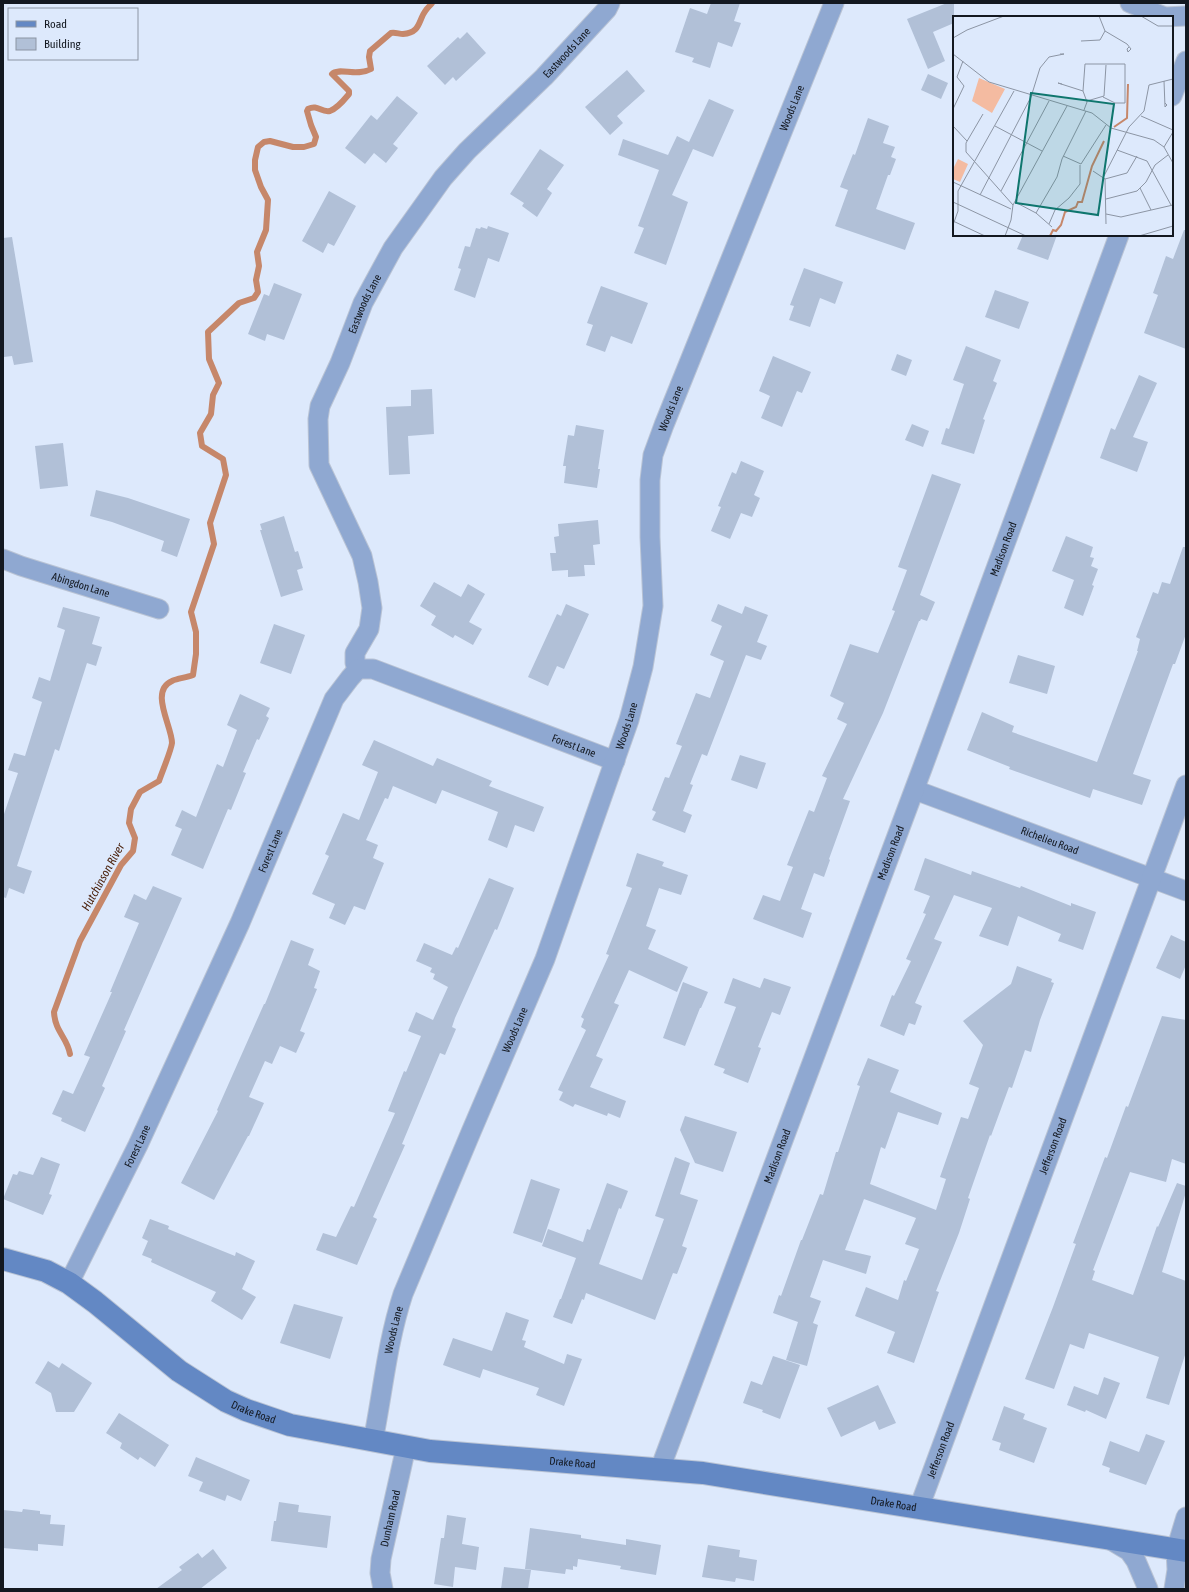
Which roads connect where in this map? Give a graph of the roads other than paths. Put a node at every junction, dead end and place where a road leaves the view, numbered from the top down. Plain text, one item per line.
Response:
1 (610, 3) edge
2 (834, 3) edge
3 (1130, 3) edge
4 (1162, 16) edge
5 (1186, 16) edge
6 (1173, 17) edge
7 (1186, 61) edge
8 (1173, 94) edge
9 (1119, 236) edge
10 (4, 561) edge
11 (159, 609) dead end
12 (358, 669) junction
13 (615, 761) junction
14 (1186, 785) edge
15 (915, 790) junction
16 (1151, 878) junction
17 (1186, 891) edge
18 (3, 1259) edge
19 (69, 1283) junction
20 (374, 1441) junction
21 (406, 1447) junction
22 (660, 1469) junction
23 (919, 1508) junction
24 (1186, 1518) edge
25 (1108, 1538) junction
26 (1181, 1550) edge
27 (383, 1589) edge
28 (1148, 1589) edge
29 (1174, 1589) edge

1 - 12 street, Eastwoods Lane
2 - 13 street, Woods Lane
3 - 4 street
5 - 6 street
7 - 8 street
9 - 15 street, Madison Road
10 - 11 street, Abingdon Lane
12 - 13 street, Forest Lane
12 - 19 street, Forest Lane
13 - 20 street, Woods Lane
14 - 16 street, Jefferson Road
15 - 16 street, Richelieu Road
15 - 22 street, Madison Road
16 - 17 street, Richelieu Road
16 - 23 street, Jefferson Road
18 - 19 street, Drake Road
19 - 20 street, Drake Road
20 - 21 street, Drake Road
21 - 22 street, Drake Road
21 - 27 street, Dunham Road
22 - 23 street, Drake Road
23 - 25 street, Drake Road
24 - 26 street
25 - 26 street, Drake Road
25 - 28 street
26 - 29 street

